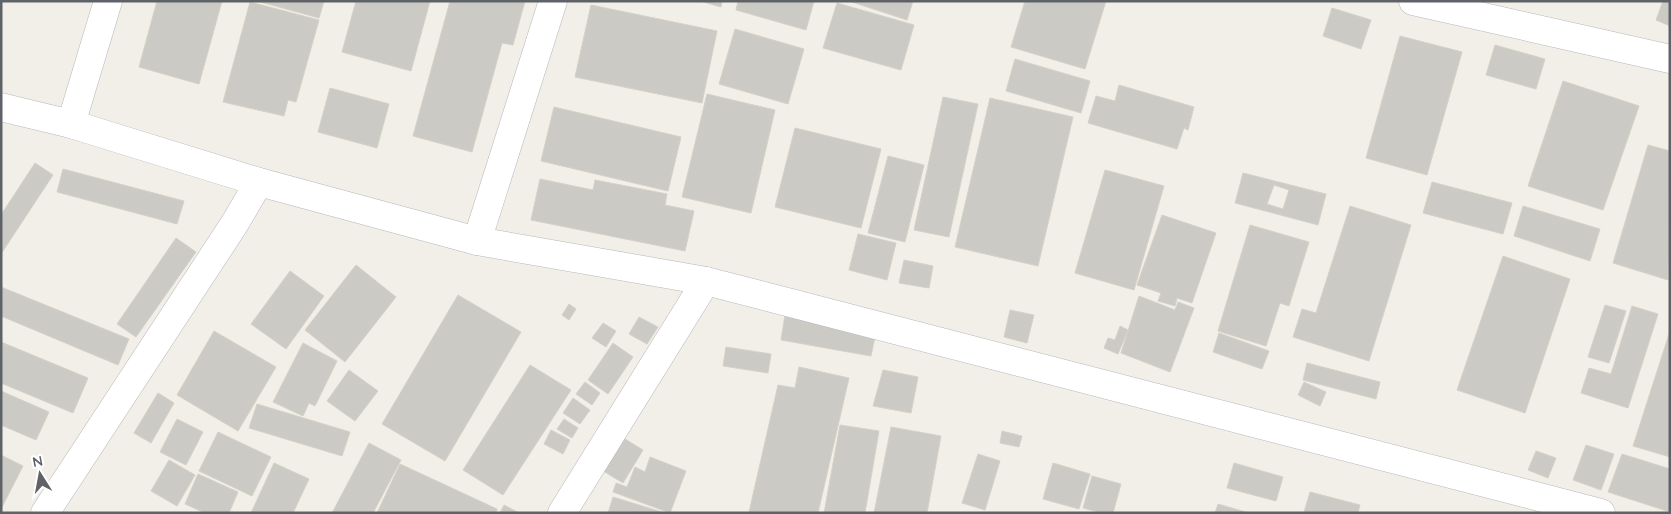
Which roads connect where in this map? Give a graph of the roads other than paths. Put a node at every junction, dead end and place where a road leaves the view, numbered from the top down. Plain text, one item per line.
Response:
1 (108, 1) edge
2 (553, 1) edge
3 (1413, 1) edge
4 (1670, 59) edge
5 (1, 107) edge
6 (71, 124) junction
7 (259, 182) junction
8 (477, 242) junction
9 (706, 281) junction
10 (45, 513) edge
11 (562, 513) edge
12 (1601, 513) edge

1 - 6 street
2 - 8 street
3 - 4 street
5 - 6 street
6 - 7 street
7 - 8 street
7 - 10 street
8 - 9 street
9 - 11 street
9 - 12 street

